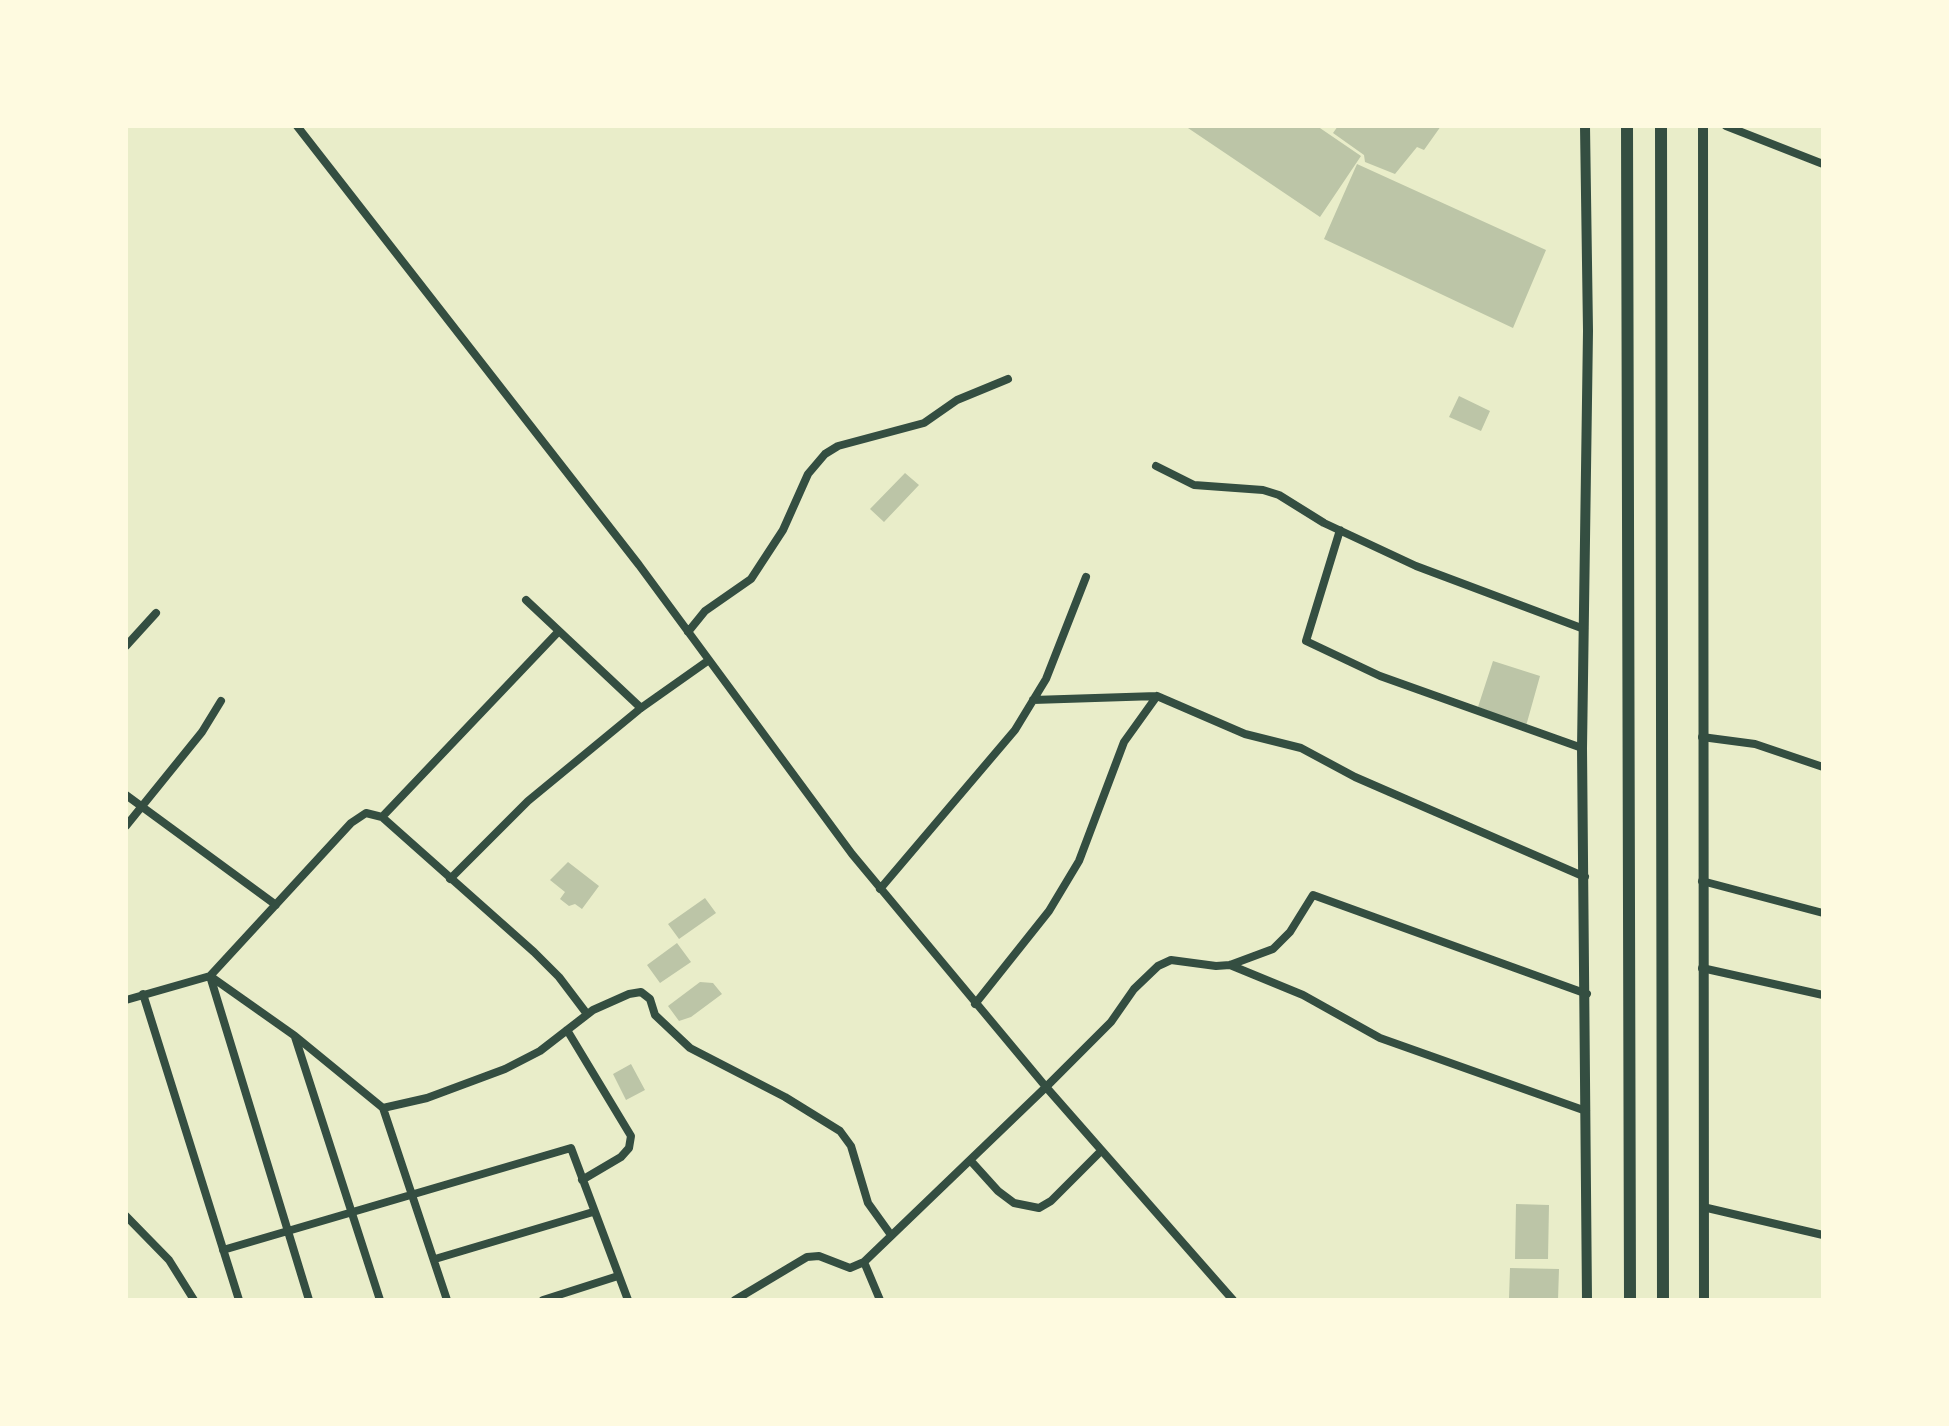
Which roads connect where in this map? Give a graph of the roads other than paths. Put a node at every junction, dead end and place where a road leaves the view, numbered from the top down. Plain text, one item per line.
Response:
1 (297, 126) edge
2 (1585, 126) edge
3 (1627, 126) edge
4 (1661, 126) edge
5 (1703, 126) edge
6 (1726, 126) edge
7 (1823, 164) edge
8 (1008, 379) dead end
9 (1156, 466) dead end
10 (1340, 530) junction
11 (1086, 577) dead end
12 (526, 600) dead end
13 (156, 613) dead end
14 (1584, 629) junction
15 (559, 631) junction
16 (688, 632) junction
17 (126, 646) edge
18 (709, 660) junction
19 (1157, 696) junction
20 (1033, 700) junction
21 (221, 701) dead end
22 (641, 708) junction
23 (1702, 737) junction
24 (1582, 748) junction
25 (1823, 767) edge
26 (126, 795) edge
27 (142, 808) junction
28 (382, 817) junction
29 (126, 826) edge
30 (1585, 877) junction
31 (450, 879) junction
32 (1702, 881) junction
33 (880, 889) junction
34 (276, 905) junction
35 (1823, 913) edge
36 (1230, 965) junction
37 (1702, 968) junction
38 (210, 976) junction
39 (143, 994) junction
40 (1587, 994) junction
41 (1823, 995) edge
42 (126, 1000) edge
43 (975, 1004) junction
44 (587, 1014) junction
45 (567, 1030) junction
46 (295, 1036) junction
47 (1046, 1087) junction
48 (383, 1108) junction
49 (1586, 1111) junction
50 (1101, 1151) junction
51 (970, 1160) junction
52 (582, 1180) junction
53 (411, 1196) junction
54 (1703, 1207) junction
55 (353, 1212) junction
56 (593, 1212) junction
57 (126, 1216) edge
58 (289, 1233) junction
59 (891, 1235) junction
60 (1823, 1235) edge
61 (223, 1250) junction
62 (435, 1259) junction
63 (864, 1262) junction
64 (618, 1276) junction
65 (194, 1300) edge
66 (239, 1300) edge
67 (309, 1300) edge
68 (380, 1300) edge
69 (447, 1300) edge
70 (543, 1300) edge
71 (628, 1300) edge
72 (735, 1300) edge
73 (880, 1300) edge
74 (1233, 1300) edge
75 (1587, 1300) edge
76 (1630, 1300) edge
77 (1663, 1300) edge
78 (1704, 1300) edge

1 - 16 street
2 - 14 street
3 - 76 highway
4 - 77 highway
5 - 23 street
6 - 7 street
8 - 16 street
9 - 10 street
10 - 14 street
10 - 24 street
11 - 20 street
12 - 15 street
13 - 17 street
14 - 24 street
15 - 22 street
15 - 28 street
16 - 18 street
18 - 22 street
18 - 33 street
19 - 20 street
19 - 30 street
19 - 43 street
20 - 33 street
21 - 27 street
22 - 31 street
23 - 25 street
23 - 32 street
24 - 30 street
26 - 27 street
27 - 29 street
27 - 34 street
28 - 31 street
28 - 34 street
30 - 40 street
31 - 44 street
32 - 35 street
32 - 37 street
33 - 43 street
34 - 38 street
36 - 40 street
36 - 47 street
36 - 49 street
37 - 41 street
37 - 54 street
38 - 39 street
38 - 46 street
38 - 58 street
39 - 42 street
39 - 61 street
40 - 49 street
43 - 47 street
44 - 45 street
44 - 59 street
45 - 48 street
45 - 52 street
46 - 48 street
46 - 55 street
47 - 50 street
47 - 51 street
48 - 53 street
49 - 75 street
50 - 51 street
50 - 74 street
51 - 59 street
52 - 53 street
52 - 56 street
53 - 55 street
53 - 62 street
54 - 60 street
54 - 78 street
55 - 58 street
55 - 68 street
56 - 62 street
56 - 64 street
57 - 65 street
58 - 61 street
58 - 67 street
59 - 63 street
61 - 66 street
62 - 69 street
63 - 72 street
63 - 73 street
64 - 70 street
64 - 71 street

